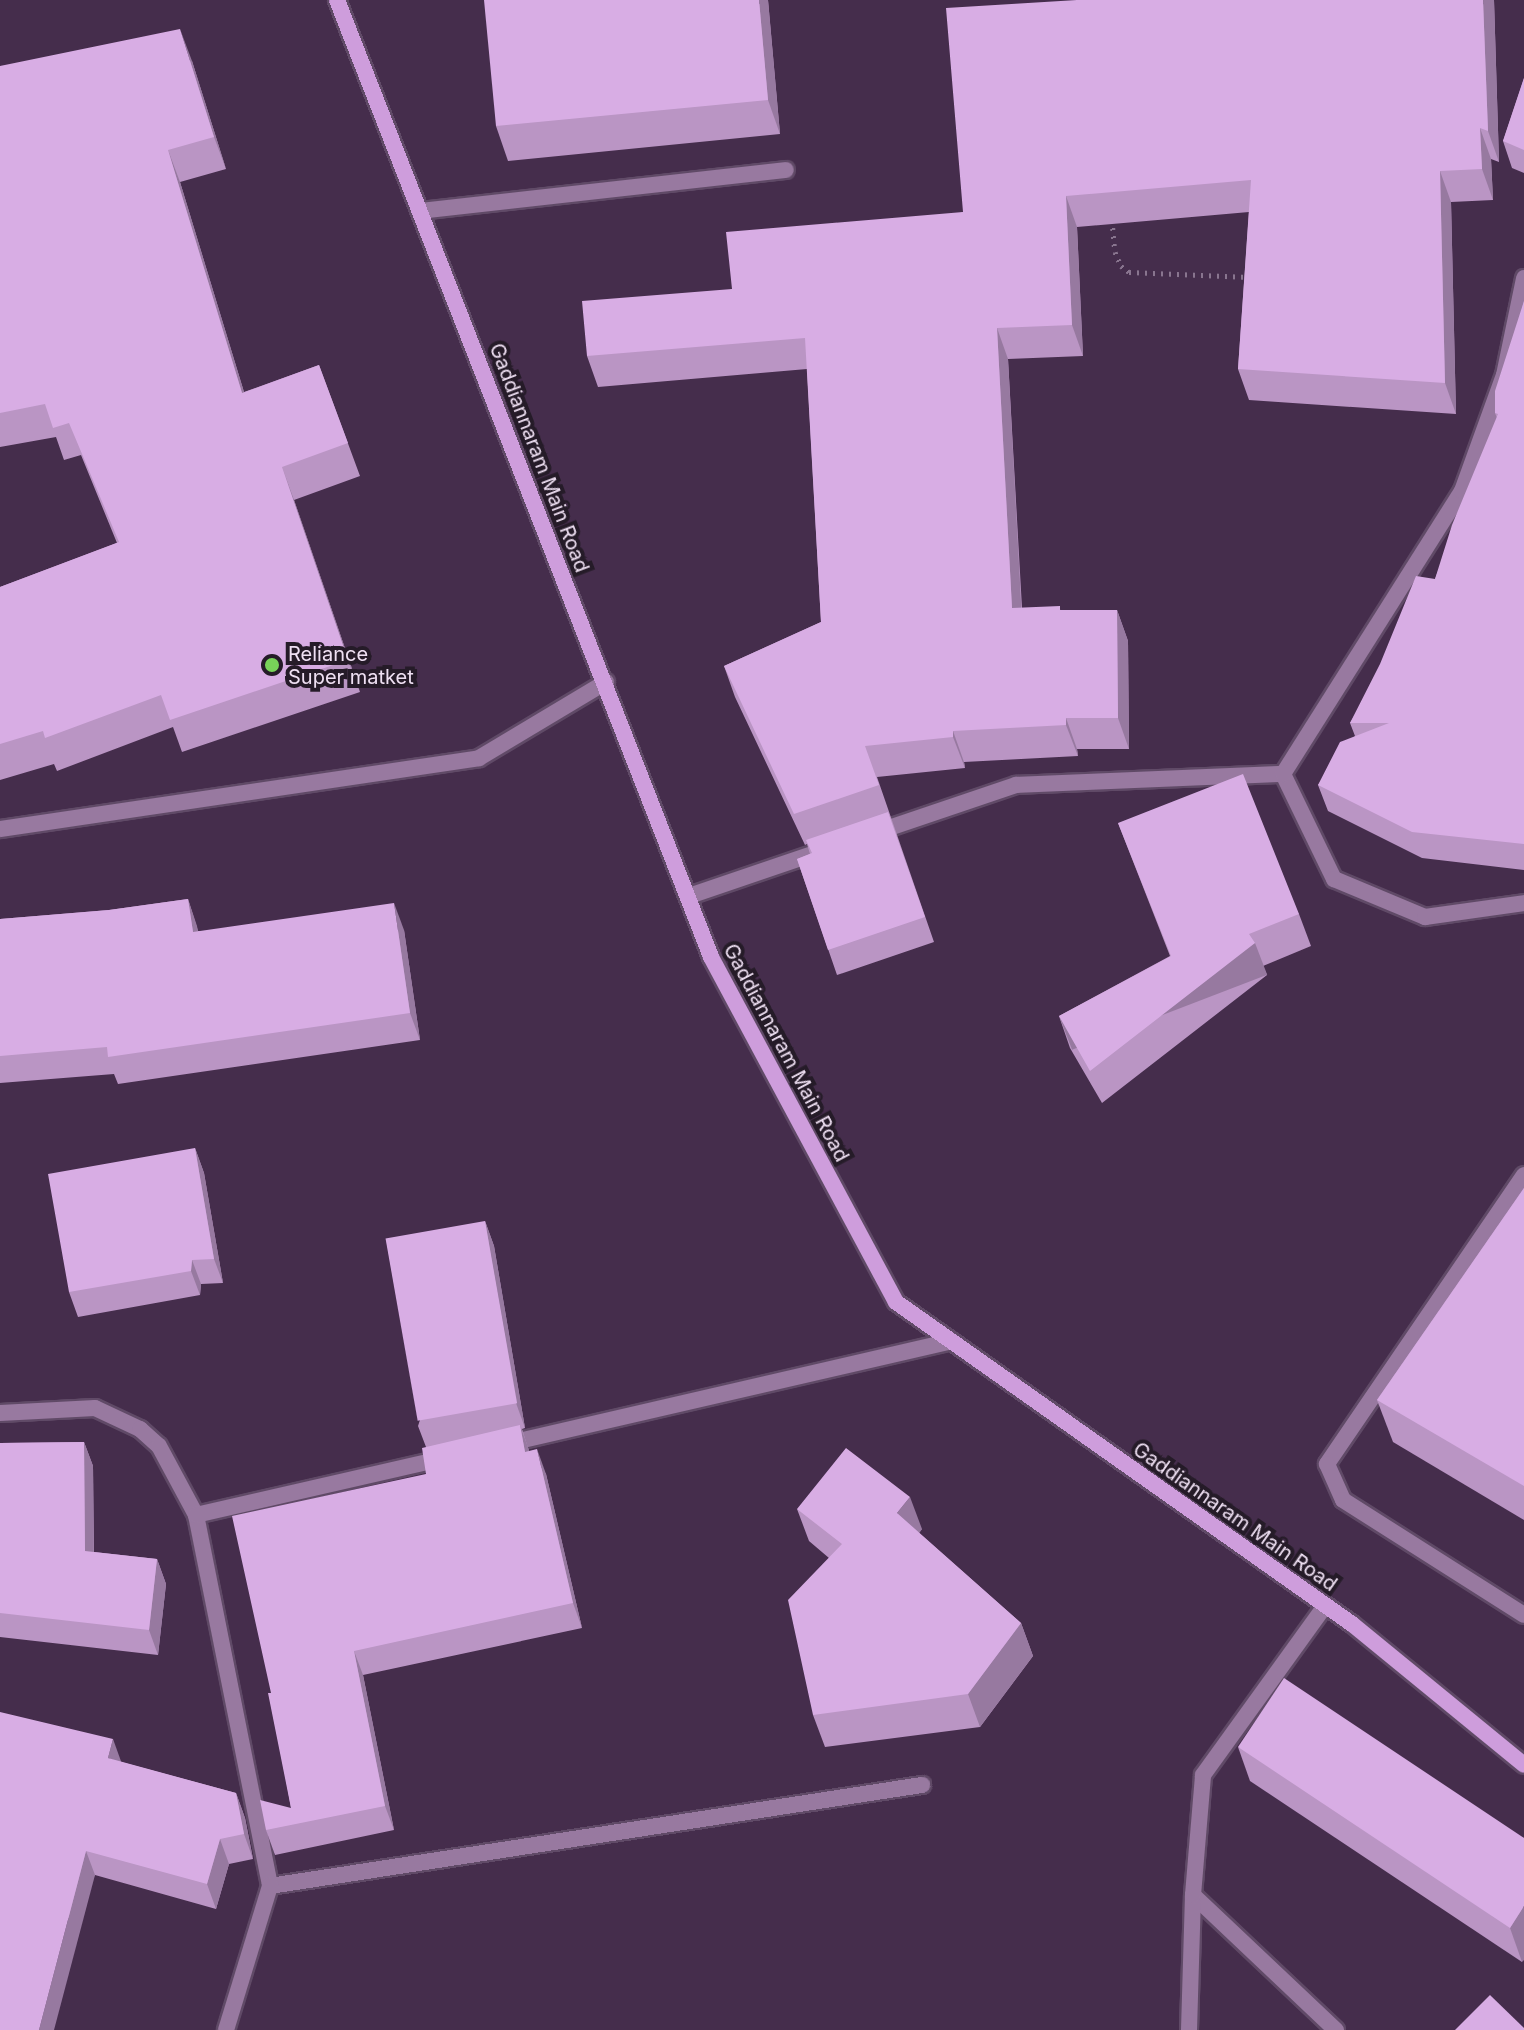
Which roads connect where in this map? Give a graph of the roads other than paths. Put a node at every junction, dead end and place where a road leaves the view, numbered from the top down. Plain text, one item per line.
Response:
1 (337, 0) edge
2 (786, 170) dead end
3 (420, 211) junction
4 (1524, 278) edge
5 (606, 682) junction
6 (1283, 774) junction
7 (0, 829) edge
8 (689, 896) junction
9 (1524, 903) edge
10 (1524, 1175) edge
11 (951, 1341) junction
12 (0, 1413) edge
13 (488, 1448) edge
14 (457, 1455) edge
15 (196, 1515) junction
16 (1325, 1606) junction
17 (1524, 1615) edge
18 (1523, 1763) edge
19 (922, 1785) dead end
20 (270, 1886) junction
21 (1193, 1895) junction
22 (226, 2030) edge
23 (1189, 2030) edge
24 (1336, 2030) edge

1 - 3 main road, Gaddiannaram Main Road
2 - 3 street
3 - 5 main road, Gaddiannaram Main Road
4 - 6 street
5 - 7 street
5 - 8 main road, Gaddiannaram Main Road
6 - 8 street
6 - 9 street
8 - 11 main road, Gaddiannaram Main Road
10 - 17 street
11 - 13 street
11 - 16 main road, Gaddiannaram Main Road
12 - 15 street
14 - 15 street
15 - 20 street
16 - 18 main road, Gaddiannaram Main Road
16 - 21 street
19 - 20 street
20 - 22 street
21 - 23 street
21 - 24 street

